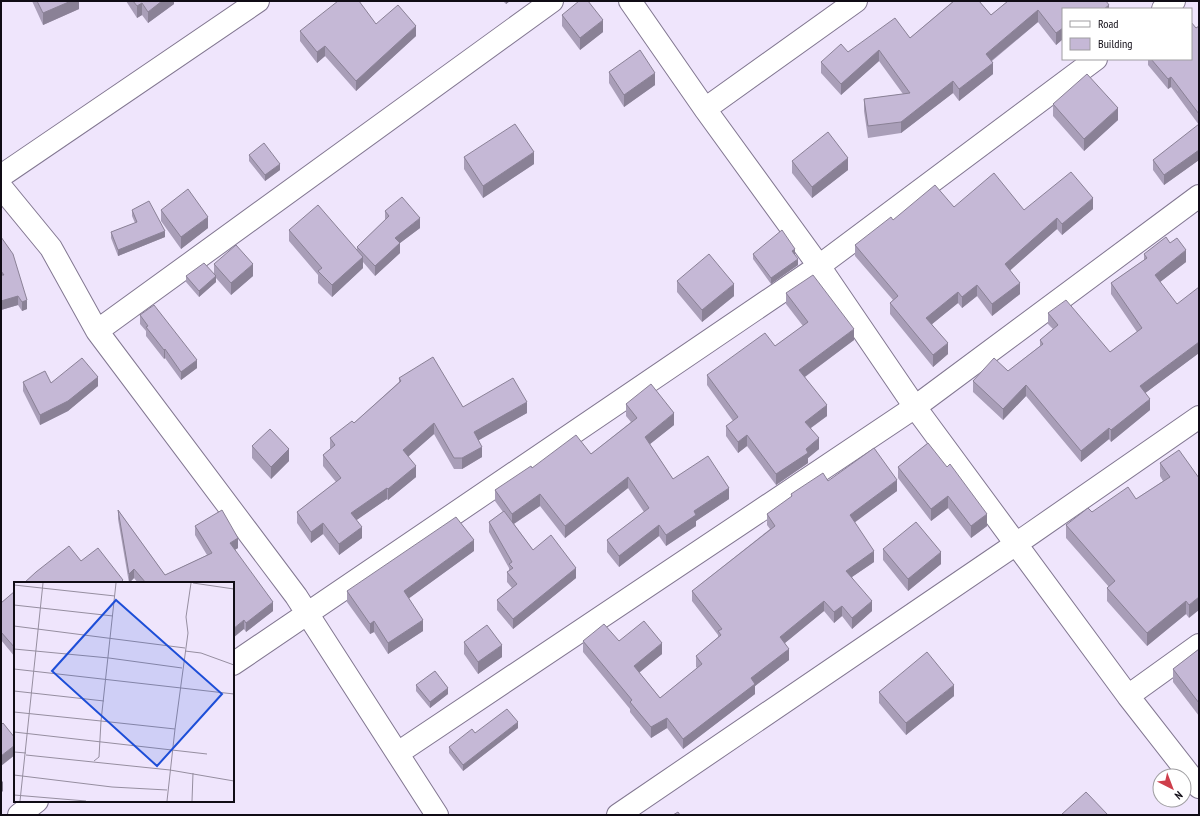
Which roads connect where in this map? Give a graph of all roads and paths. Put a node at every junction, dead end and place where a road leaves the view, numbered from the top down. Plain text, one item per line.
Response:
1 (258, 1) edge
2 (552, 1) edge
3 (630, 1) edge
4 (856, 1) edge
5 (1174, 1) edge
6 (1164, 8) edge
7 (1095, 60) edge
8 (705, 109) junction
9 (1, 176) edge
10 (1, 187) edge
11 (1199, 196) edge
12 (819, 266) junction
13 (97, 331) junction
14 (915, 408) junction
15 (1199, 417) edge
16 (1016, 544) junction
17 (307, 614) junction
18 (1199, 645) edge
19 (234, 663) edge
20 (1128, 696) junction
21 (398, 753) junction
22 (1199, 787) edge
23 (36, 802) edge
24 (19, 815) edge
25 (438, 815) edge
26 (618, 815) edge

1 - 9 street
2 - 13 street
3 - 8 street
4 - 8 street
5 - 6 street
7 - 12 street
8 - 12 street
10 - 13 street
11 - 14 street
12 - 14 street
12 - 17 street
13 - 17 street
14 - 16 street
14 - 21 street
15 - 16 street
16 - 20 street
16 - 26 street
17 - 19 street
17 - 21 street
18 - 20 street
20 - 22 street
21 - 25 street
23 - 24 street

